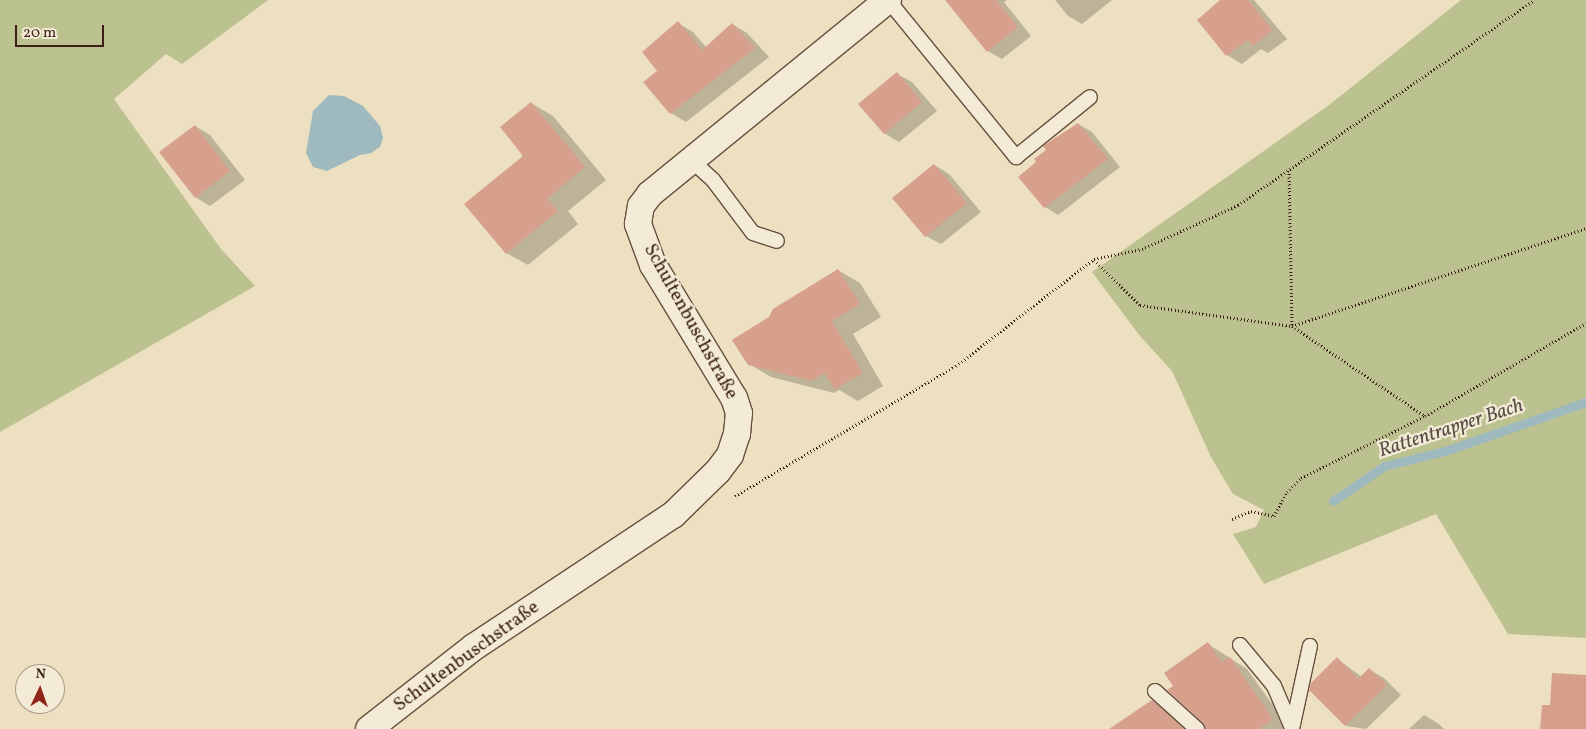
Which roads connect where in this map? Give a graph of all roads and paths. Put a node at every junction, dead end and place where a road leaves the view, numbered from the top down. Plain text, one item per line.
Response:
1 (888, 0) edge
2 (1534, 0) edge
3 (1090, 97) dead end
4 (692, 162) junction
5 (1289, 170) junction
6 (1586, 228) edge
7 (777, 241) dead end
8 (1094, 259) junction
9 (1586, 323) edge
10 (1292, 326) junction
11 (1425, 416) junction
12 (704, 486) junction
13 (1232, 519) dead end
14 (1240, 645) dead end
15 (1310, 646) dead end
16 (1155, 691) dead end
17 (1292, 728) edge
18 (368, 729) edge
19 (1197, 729) edge

1 - 3 lane
1 - 4 street, Schultenbuschstraße
2 - 5 path
4 - 7 lane
4 - 12 street, Schultenbuschstraße
5 - 8 path
5 - 10 path
6 - 10 path
8 - 10 path
8 - 12 path
9 - 11 path
10 - 11 path
11 - 13 path
12 - 18 street, Schultenbuschstraße
14 - 17 lane
15 - 17 lane
16 - 19 lane

